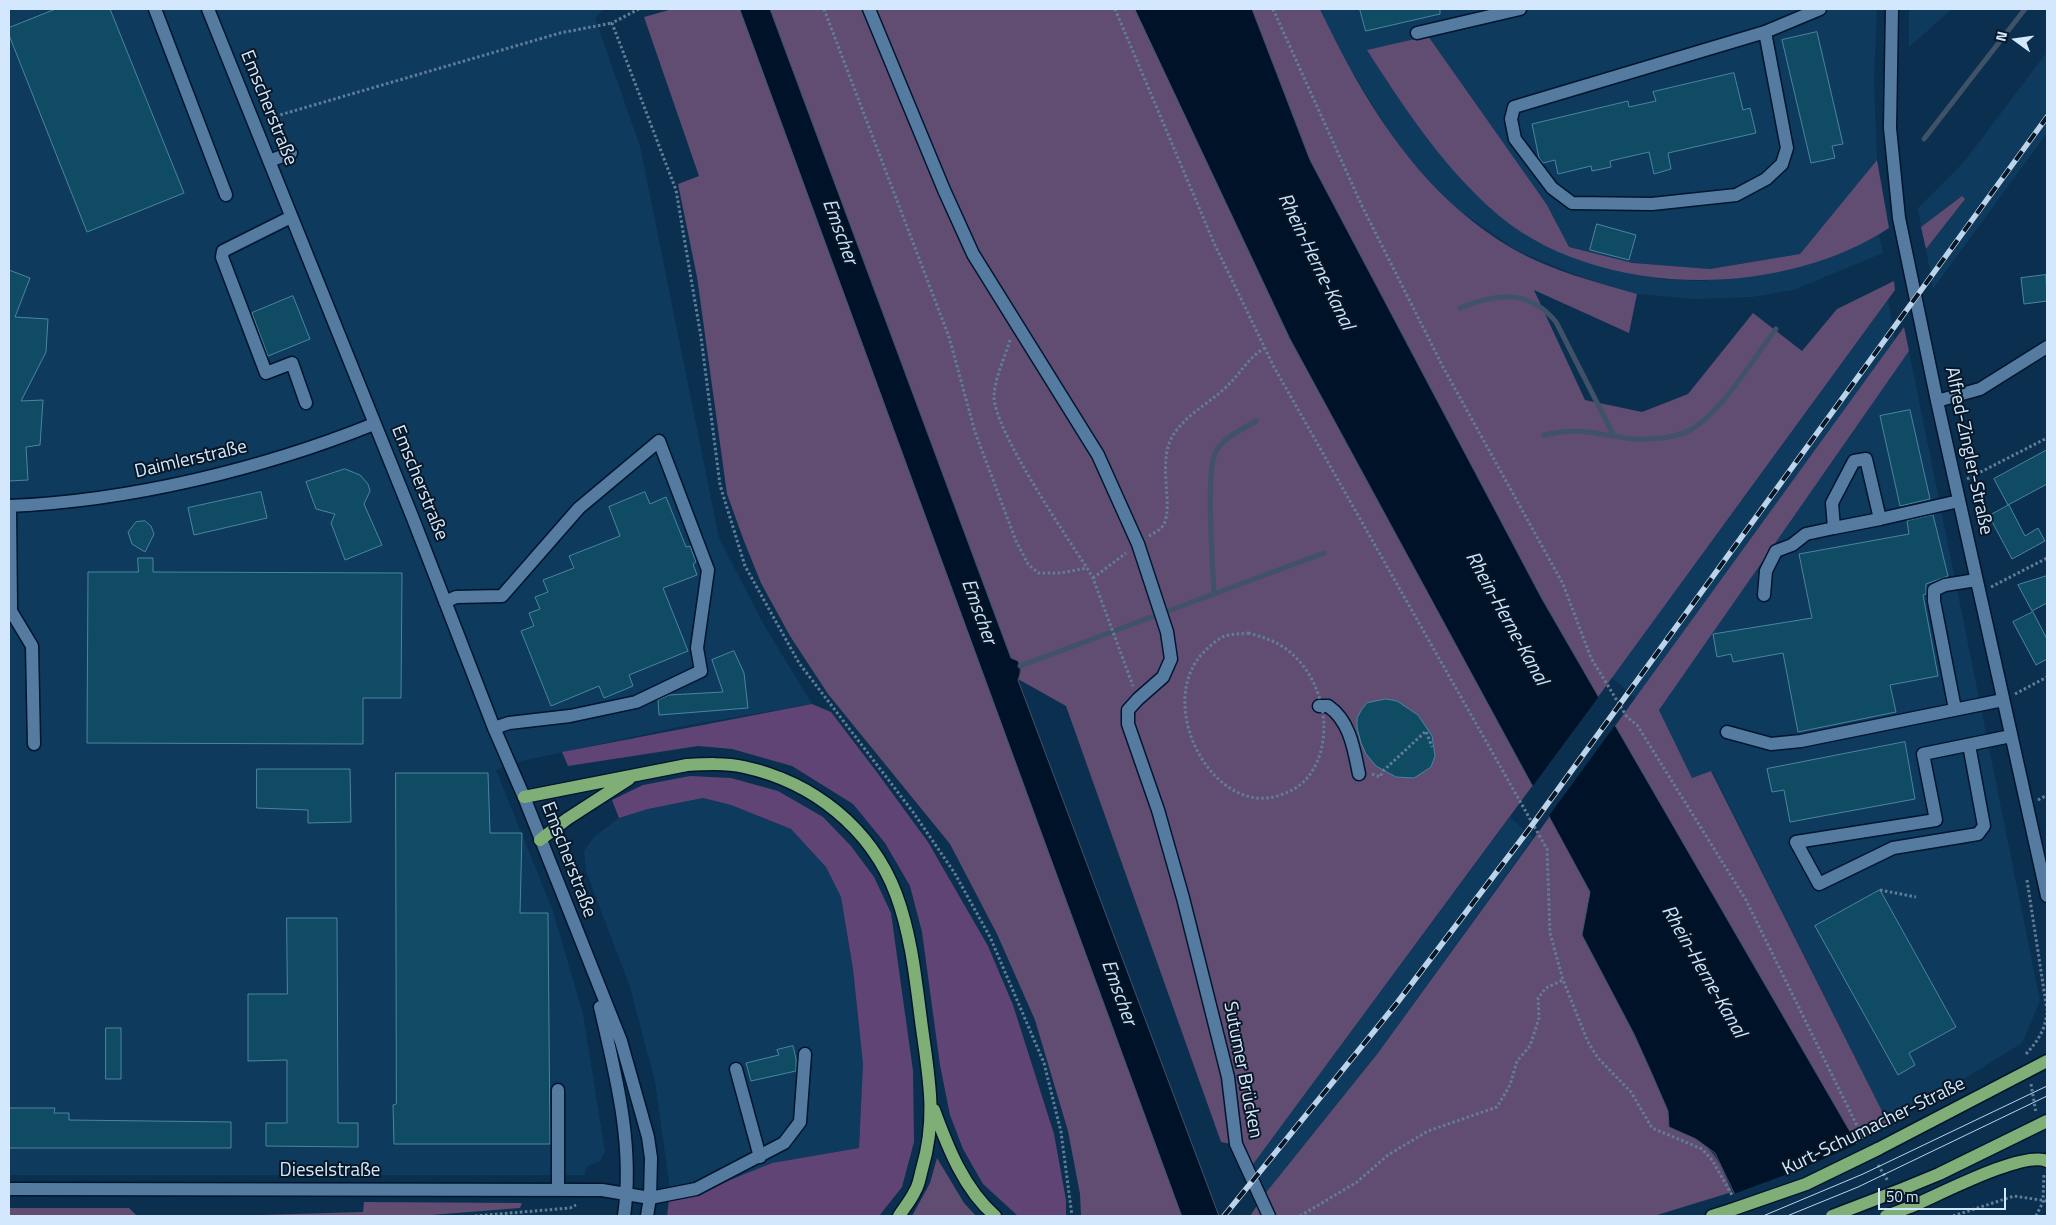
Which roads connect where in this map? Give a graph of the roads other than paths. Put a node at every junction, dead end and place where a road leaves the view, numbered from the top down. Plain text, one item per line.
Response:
1 (154, 9) edge
2 (208, 9) edge
3 (869, 9) edge
4 (1520, 9) edge
5 (1820, 9) edge
6 (1892, 9) edge
7 (1765, 32) junction
8 (1417, 33) dead end
9 (291, 153) dead end
10 (269, 161) junction
11 (226, 195) dead end
12 (292, 216) junction
13 (2047, 347) edge
14 (1937, 401) junction
15 (306, 402) dead end
16 (374, 424) junction
17 (1959, 502) junction
18 (9, 506) edge
19 (1880, 519) junction
20 (1834, 528) junction
21 (1976, 580) junction
22 (1764, 595) dead end
23 (445, 602) junction
24 (1318, 700) road end
25 (2003, 700) junction
26 (1955, 708) junction
27 (494, 728) junction
28 (1727, 732) dead end
29 (2011, 736) junction
30 (34, 744) dead end
31 (1969, 745) junction
32 (1359, 774) dead end
33 (635, 775) junction
34 (524, 797) junction
35 (540, 840) junction
36 (2047, 896) edge
37 (592, 973) junction
38 (805, 1054) dead end
39 (2047, 1061) edge
40 (736, 1069) dead end
41 (558, 1090) dead end
42 (932, 1105) junction
43 (2047, 1121) edge
44 (760, 1157) junction
45 (2047, 1161) edge
46 (9, 1189) edge
47 (558, 1190) junction
48 (627, 1195) junction
49 (650, 1198) junction
50 (624, 1216) edge
51 (648, 1216) edge
52 (899, 1216) edge
53 (995, 1216) edge
54 (1269, 1216) edge
55 (1712, 1216) edge
56 (1832, 1216) edge
57 (1886, 1216) edge

1 - 11 street
2 - 10 street, Emscherstraße
3 - 54 street, Sutumer Brücken
4 - 8 street
5 - 7 street
6 - 14 street, Alfred-Zingler-Straße
7 - 7 street
9 - 10 street
10 - 12 street, Emscherstraße
12 - 15 street
12 - 16 street, Emscherstraße
13 - 14 street
14 - 17 street, Alfred-Zingler-Straße
16 - 18 street, Daimlerstraße
16 - 23 street, Emscherstraße
17 - 19 street
17 - 21 street, Alfred-Zingler-Straße
18 - 30 street
19 - 20 street
19 - 20 street
20 - 22 street
21 - 25 street, Alfred-Zingler-Straße
21 - 26 street
23 - 27 street, Emscherstraße
23 - 27 street
24 - 32 street
25 - 26 street
25 - 29 street, Alfred-Zingler-Straße
26 - 28 street
27 - 34 street, Emscherstraße
29 - 31 street
29 - 36 street, Alfred-Zingler-Straße
31 - 31 street
33 - 34 main road
33 - 35 main road
33 - 42 main road
34 - 35 street, Emscherstraße
35 - 37 street, Emscherstraße
37 - 48 street, Emscherstraße
37 - 49 street, Emscherstraße
38 - 44 street, Dieselstraße
39 - 55 main road, Kurt-Schumacher-Straße, bridge
40 - 44 street
41 - 47 street
42 - 52 main road
42 - 53 main road
43 - 56 main road, bridge
44 - 49 street, Dieselstraße
45 - 57 main road, bridge
46 - 47 street, Dieselstraße
47 - 48 street, Dieselstraße
48 - 49 street, Dieselstraße
48 - 50 street, Emscherstraße
49 - 51 street, Emscherstraße

